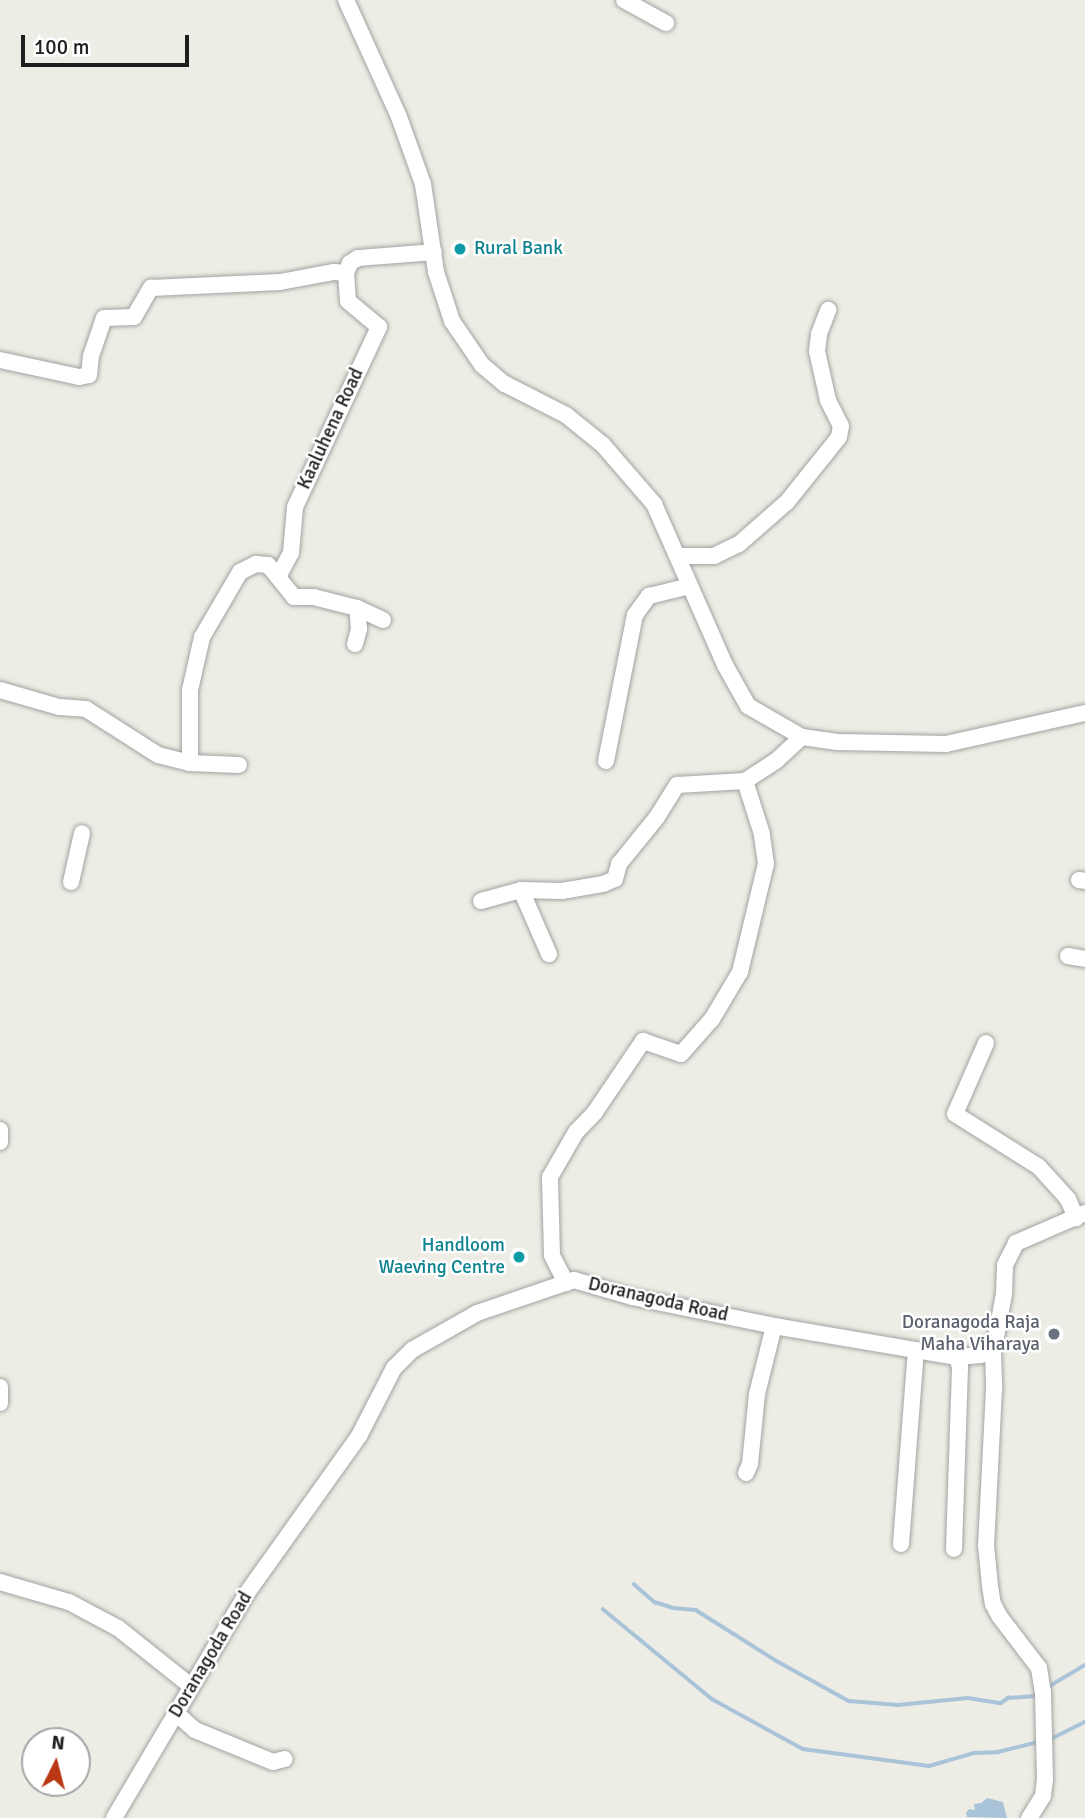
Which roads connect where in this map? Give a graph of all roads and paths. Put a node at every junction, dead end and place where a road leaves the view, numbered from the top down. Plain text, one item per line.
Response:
1 (346, 0) edge
2 (624, 0) edge
3 (666, 23) dead end
4 (434, 252) junction
5 (346, 274) junction
6 (828, 310) dead end
7 (0, 360) edge
8 (679, 556) junction
9 (278, 577) junction
10 (690, 586) junction
11 (357, 608) junction
12 (383, 620) dead end
13 (355, 644) dead end
14 (0, 690) edge
15 (1085, 713) edge
16 (802, 737) junction
17 (606, 761) dead end
18 (190, 763) junction
19 (239, 765) dead end
20 (745, 781) junction
21 (82, 833) dead end
22 (71, 883) dead end
23 (521, 890) junction
24 (481, 901) dead end
25 (548, 954) dead end
26 (1068, 956) dead end
27 (1085, 959) edge
28 (986, 1043) dead end
29 (0, 1130) edge
30 (0, 1142) edge
31 (1080, 1215) edge
32 (566, 1283) junction
33 (774, 1326) junction
34 (988, 1347) junction
35 (916, 1351) junction
36 (957, 1357) junction
37 (0, 1387) edge
38 (0, 1403) edge
39 (746, 1473) dead end
40 (901, 1544) dead end
41 (954, 1549) dead end
42 (0, 1582) edge
43 (191, 1686) junction
44 (176, 1713) junction
45 (285, 1759) dead end
46 (114, 1818) edge
47 (1029, 1818) edge

1 - 4 street
2 - 3 street
4 - 5 street
4 - 8 street
5 - 7 street
5 - 9 street, Kaaluhena Road
6 - 8 street
8 - 10 street
9 - 11 street
9 - 18 street
10 - 16 street
10 - 17 street
11 - 12 street
11 - 13 street
14 - 18 street
15 - 16 street
16 - 20 street
18 - 19 street
20 - 23 street
20 - 32 street
21 - 22 street
23 - 24 street
23 - 25 street
26 - 27 street
28 - 31 street
29 - 30 street
31 - 34 street
32 - 33 street, Doranagoda Road
32 - 43 street, Doranagoda Road
33 - 35 street, Doranagoda Road
33 - 39 street
34 - 36 street, Doranagoda Road
34 - 47 street
35 - 36 street, Doranagoda Road
35 - 40 street
36 - 41 street
37 - 38 street
42 - 43 street
43 - 44 street, Doranagoda Road
44 - 45 street
44 - 46 street, Doranagoda Road

